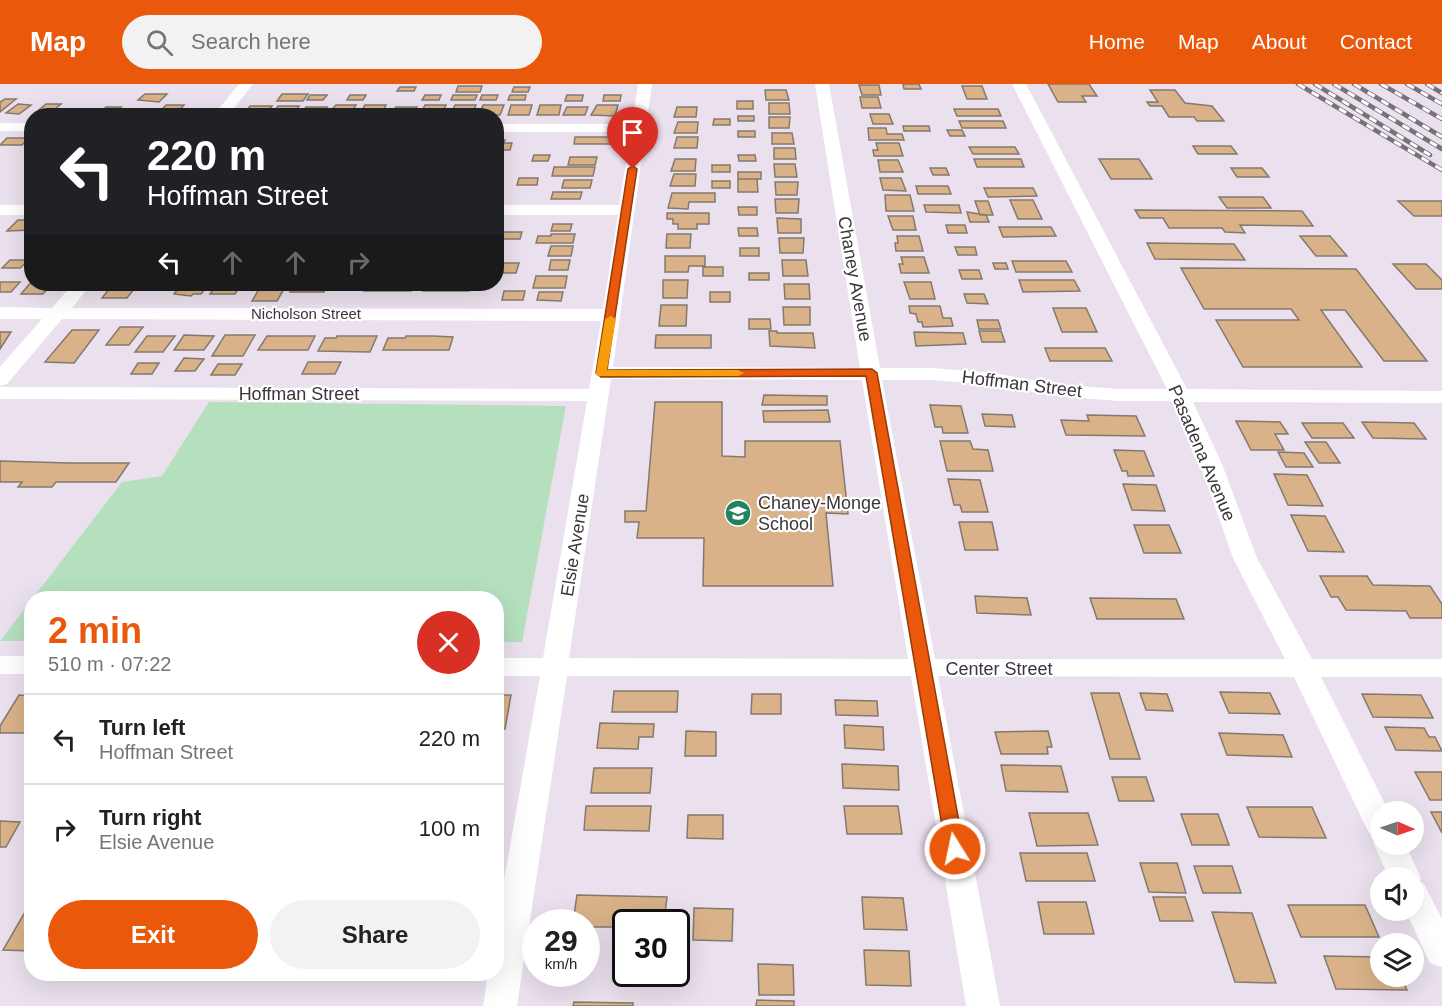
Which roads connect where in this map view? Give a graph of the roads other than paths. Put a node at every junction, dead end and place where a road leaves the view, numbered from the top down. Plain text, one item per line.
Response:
1 (246, 84) edge
2 (645, 84) edge
3 (822, 84) edge
4 (1019, 84) edge
5 (226, 108) edge
6 (0, 127) edge
7 (24, 127) edge
8 (504, 128) edge
9 (639, 128) junction
10 (0, 210) edge
11 (24, 210) edge
12 (504, 210) edge
13 (627, 210) junction
14 (75, 291) edge
15 (0, 313) edge
16 (58, 313) junction
17 (611, 315) junction
18 (872, 373) junction
19 (0, 380) edge
20 (600, 384) junction
21 (0, 393) edge
22 (1180, 395) junction
23 (1442, 397) edge
24 (0, 665) edge
25 (24, 665) edge
26 (504, 667) edge
27 (1303, 667) junction
28 (556, 668) junction
29 (1442, 668) edge
30 (923, 669) junction
31 (1370, 804) edge
32 (1424, 916) edge
33 (1442, 953) edge
34 (500, 1006) edge
35 (983, 1006) edge

1 - 5 street
2 - 9 street, Elsie Avenue
3 - 18 street, Chaney Avenue
4 - 22 street, Pasadena Avenue
6 - 7 street
8 - 9 street
9 - 13 street, Elsie Avenue
10 - 11 street
12 - 13 street
13 - 17 street, Elsie Avenue
14 - 16 street
15 - 16 street, Nicholson Street
16 - 17 street, Nicholson Street
16 - 19 street
17 - 20 street, Elsie Avenue
18 - 20 street, Hoffman Street
18 - 22 street, Hoffman Street
18 - 30 street, Chaney Avenue
20 - 21 street, Hoffman Street
20 - 28 street, Elsie Avenue
22 - 23 street, Hoffman Street
22 - 27 street, Pasadena Avenue
24 - 25 street
26 - 28 street, Center Street
27 - 29 street, Center Street
27 - 30 street, Center Street
27 - 31 street, Pasadena Avenue
28 - 30 street, Center Street
28 - 34 street, Elsie Avenue
30 - 35 street, Chaney Avenue
32 - 33 street

